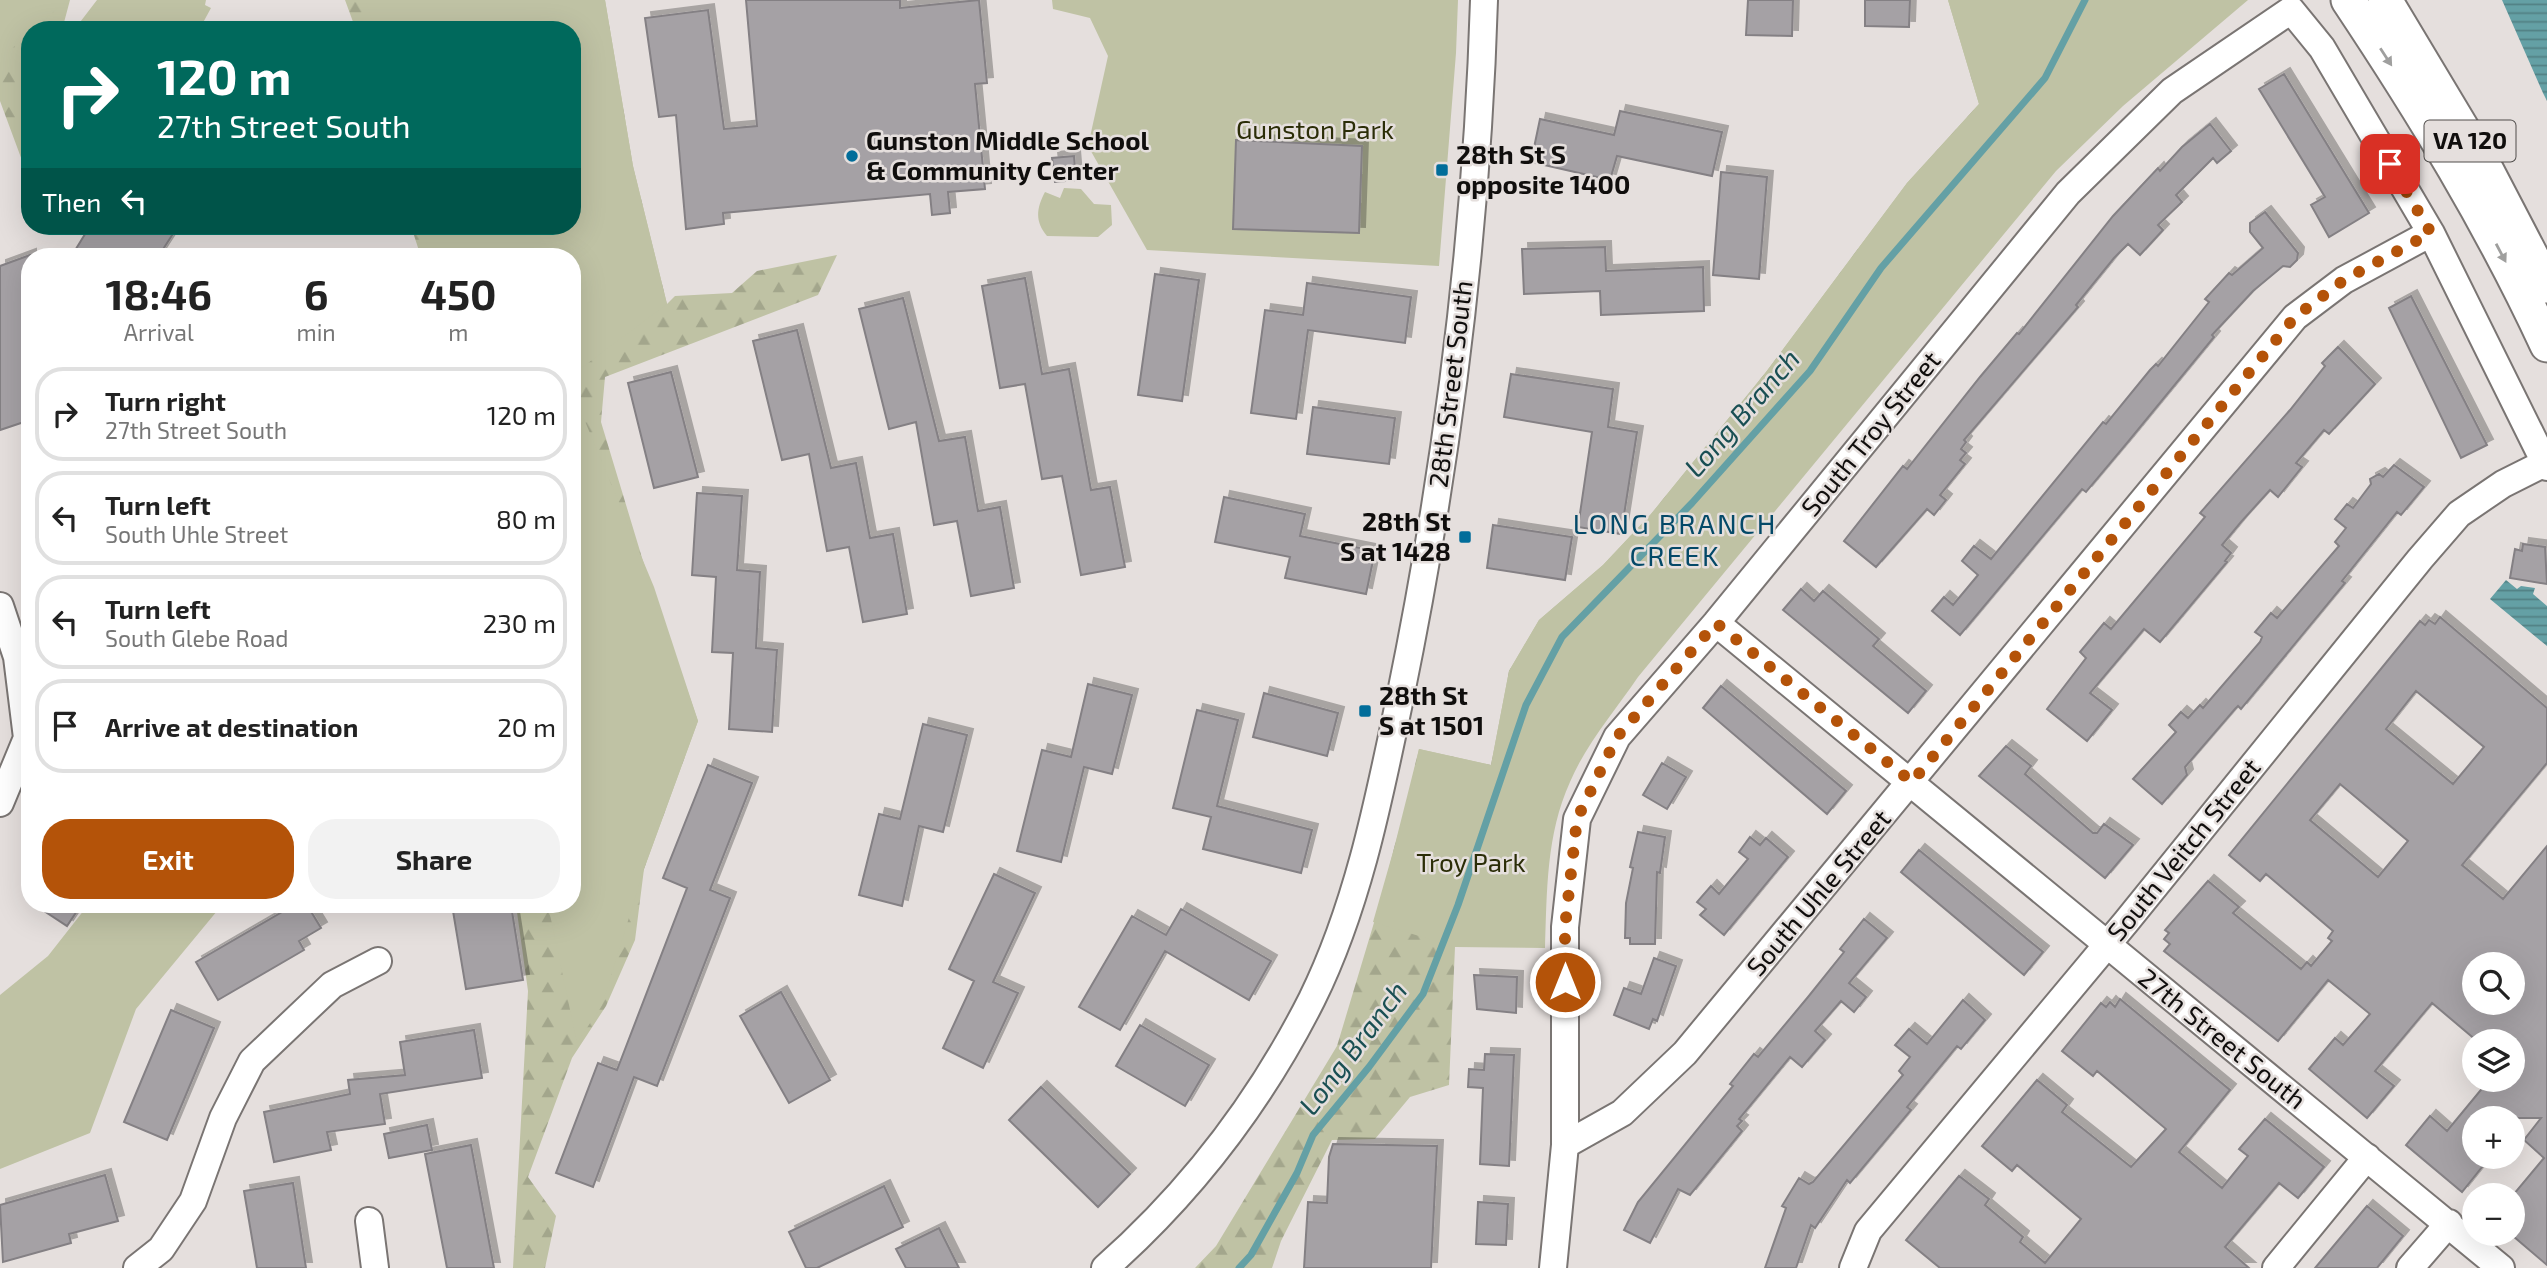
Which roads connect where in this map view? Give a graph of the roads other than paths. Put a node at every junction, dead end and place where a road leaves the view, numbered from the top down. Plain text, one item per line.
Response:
1 (1484, 0) edge
2 (2348, 0) edge
3 (2385, 0) edge
4 (2431, 233) junction
5 (2547, 286) edge
6 (2547, 345) edge
7 (2546, 465) edge
8 (0, 606) edge
9 (1716, 623) junction
10 (21, 689) edge
11 (21, 752) edge
12 (1912, 782) junction
13 (0, 803) edge
14 (2107, 946) junction
15 (378, 961) dead end
16 (1565, 1145) junction
17 (2367, 1157) junction
18 (369, 1221) dead end
19 (2449, 1223) junction
20 (137, 1268) edge
21 (375, 1268) edge
22 (1105, 1268) edge
23 (1553, 1268) edge
24 (1853, 1268) edge
25 (2276, 1268) edge
26 (2410, 1268) edge
27 (2501, 1268) edge

1 - 22 street, 28th Street South
2 -> 6 main road, VA 120
3 - 5 main road, VA 120
4 - 7 street
4 - 9 street, South Troy Street
4 - 12 street, South Uhle Street
7 - 14 street, South Veitch Street
8 - 10 street
9 - 12 street, 27th Street South
9 - 16 street, South Troy Street
11 - 13 street
12 - 14 street, 27th Street South
12 - 16 street, South Uhle Street
14 - 17 street, 27th Street South
14 - 24 street, South Veitch Street
15 - 20 street
16 - 23 street, South Troy Street
17 - 19 street, 27th Street South
17 - 25 street
18 - 21 street
19 - 26 street
19 - 27 street, 27th Street South

